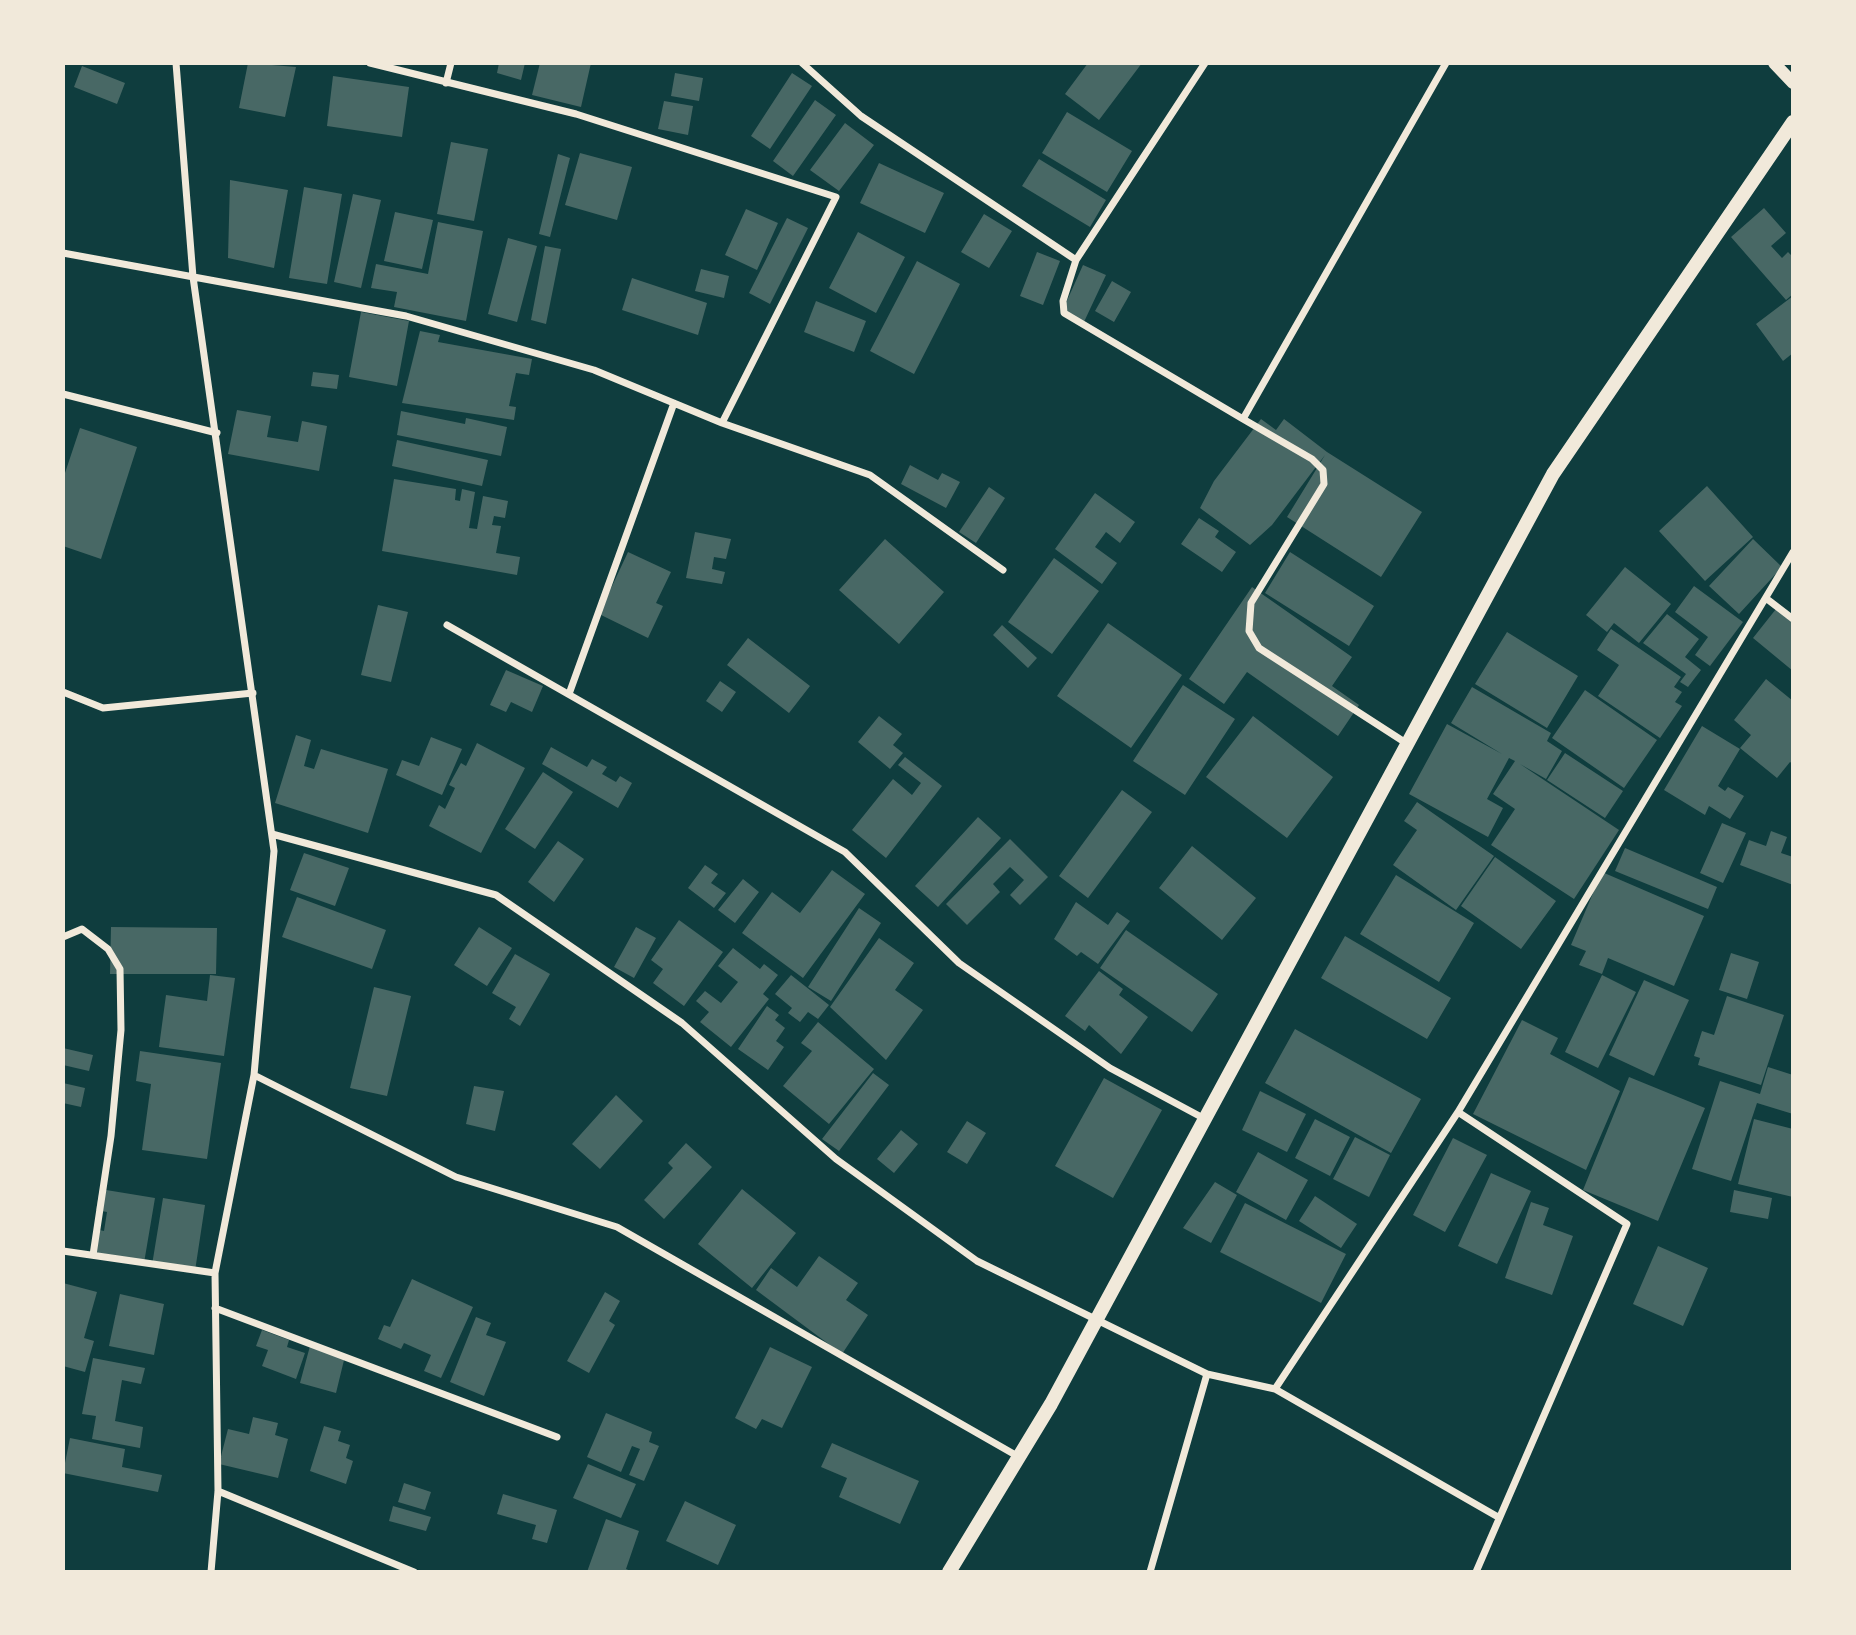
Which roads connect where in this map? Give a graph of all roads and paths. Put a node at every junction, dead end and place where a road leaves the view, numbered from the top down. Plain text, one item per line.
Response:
1 (176, 63) edge
2 (370, 63) edge
3 (451, 63) edge
4 (802, 63) edge
5 (1205, 63) edge
6 (1446, 63) edge
7 (1774, 63) edge
8 (446, 83) junction
9 (1793, 83) edge
10 (1793, 122) edge
11 (63, 253) edge
12 (1076, 260) junction
13 (193, 276) junction
14 (63, 394) edge
15 (674, 403) junction
16 (1243, 419) junction
17 (722, 423) junction
18 (217, 433) junction
19 (1793, 552) edge
20 (1003, 570) dead end
21 (1767, 599) junction
22 (1793, 619) edge
23 (447, 625) dead end
24 (63, 692) edge
25 (253, 693) junction
26 (569, 694) junction
27 (1406, 743) junction
28 (272, 834) junction
29 (63, 937) edge
30 (254, 1075) junction
31 (1458, 1112) junction
32 (1205, 1119) junction
33 (63, 1251) edge
34 (93, 1255) junction
35 (215, 1273) junction
36 (215, 1308) junction
37 (1096, 1320) junction
38 (1207, 1374) junction
39 (1275, 1389) junction
40 (557, 1437) dead end
41 (1019, 1457) junction
42 (218, 1491) junction
43 (1498, 1517) junction
44 (211, 1572) edge
45 (414, 1572) edge
46 (949, 1572) edge
47 (1150, 1572) edge
48 (1476, 1572) edge

1 - 13 street
2 - 8 street
3 - 8 street
4 - 12 street
5 - 12 street
6 - 16 street
7 - 9 street
8 - 17 street
10 - 27 main road
11 - 13 street
12 - 16 street
13 - 15 street
13 - 18 street
14 - 18 street
15 - 17 street
15 - 26 street
16 - 27 street
17 - 20 street
18 - 25 street
19 - 21 street
21 - 22 street
21 - 31 street
23 - 26 street
24 - 25 street
25 - 28 street
26 - 32 street
27 - 32 main road
28 - 30 street
28 - 37 street
29 - 34 street
30 - 35 street
30 - 41 street
31 - 39 street
31 - 43 street
32 - 37 main road
33 - 34 street
34 - 35 street
35 - 36 street
36 - 40 street
36 - 42 street
37 - 38 street
37 - 41 main road
38 - 39 street
38 - 47 street
39 - 43 street
41 - 46 main road
42 - 44 street
42 - 45 street
43 - 48 street

